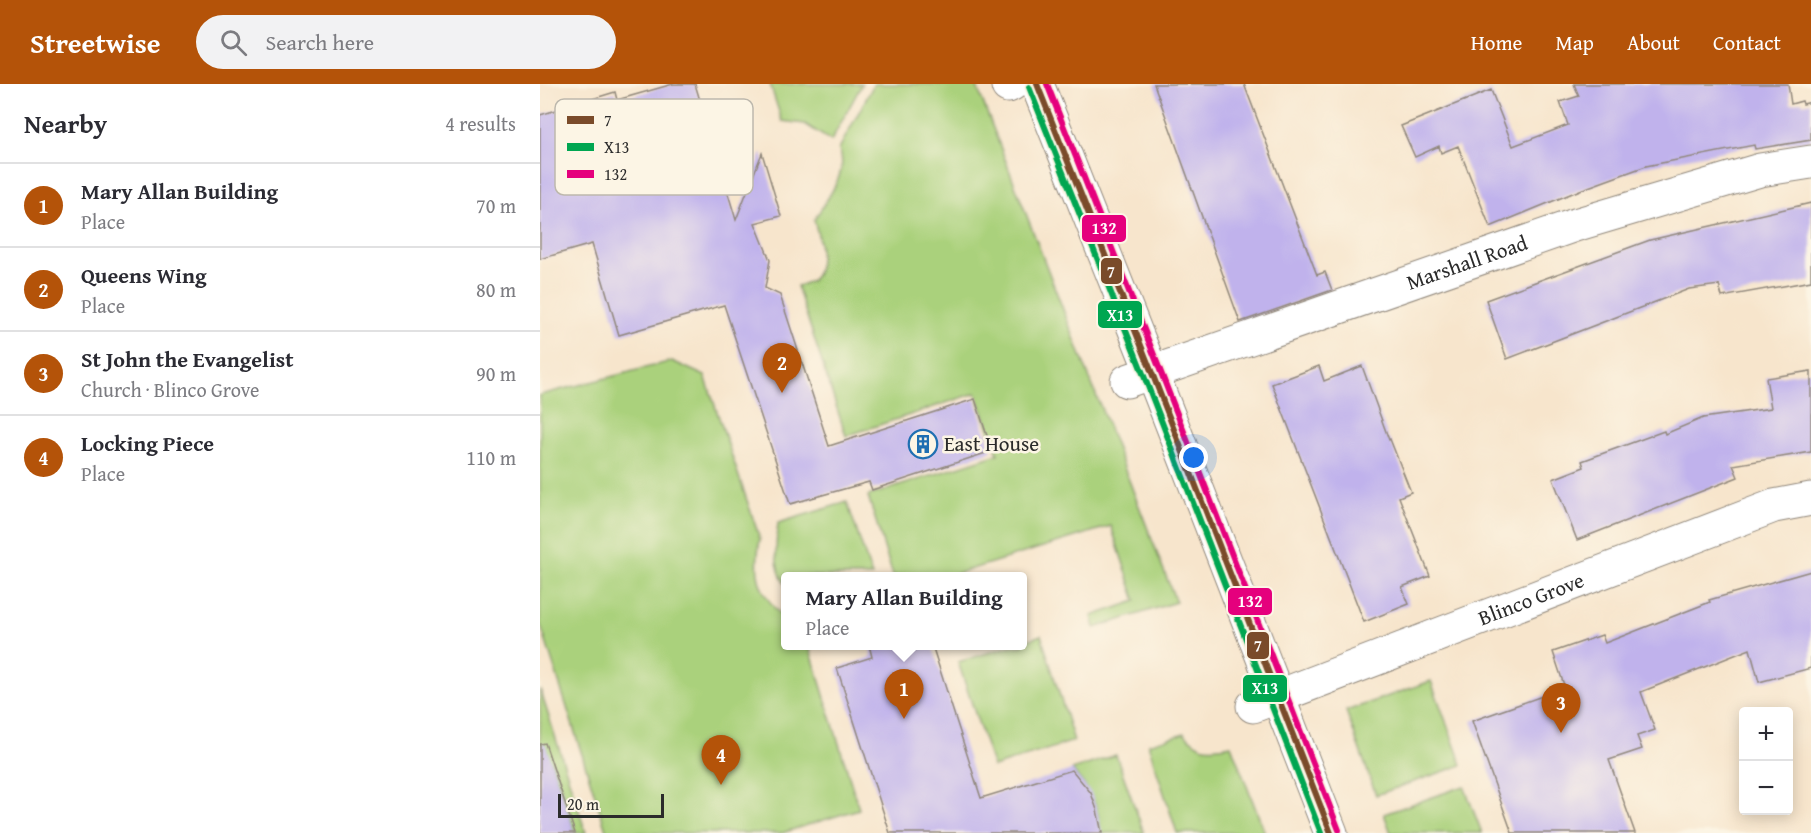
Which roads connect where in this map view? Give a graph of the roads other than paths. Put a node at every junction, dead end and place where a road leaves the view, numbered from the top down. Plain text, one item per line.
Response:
1 (1019, 85) edge
2 (1811, 162) edge
3 (1139, 377) junction
4 (1811, 499) edge
5 (1266, 701) junction
6 (1331, 833) edge

1 - 3 street
2 - 3 street, Marshall Road
3 - 5 street
4 - 5 street, Blinco Grove
5 - 6 street

